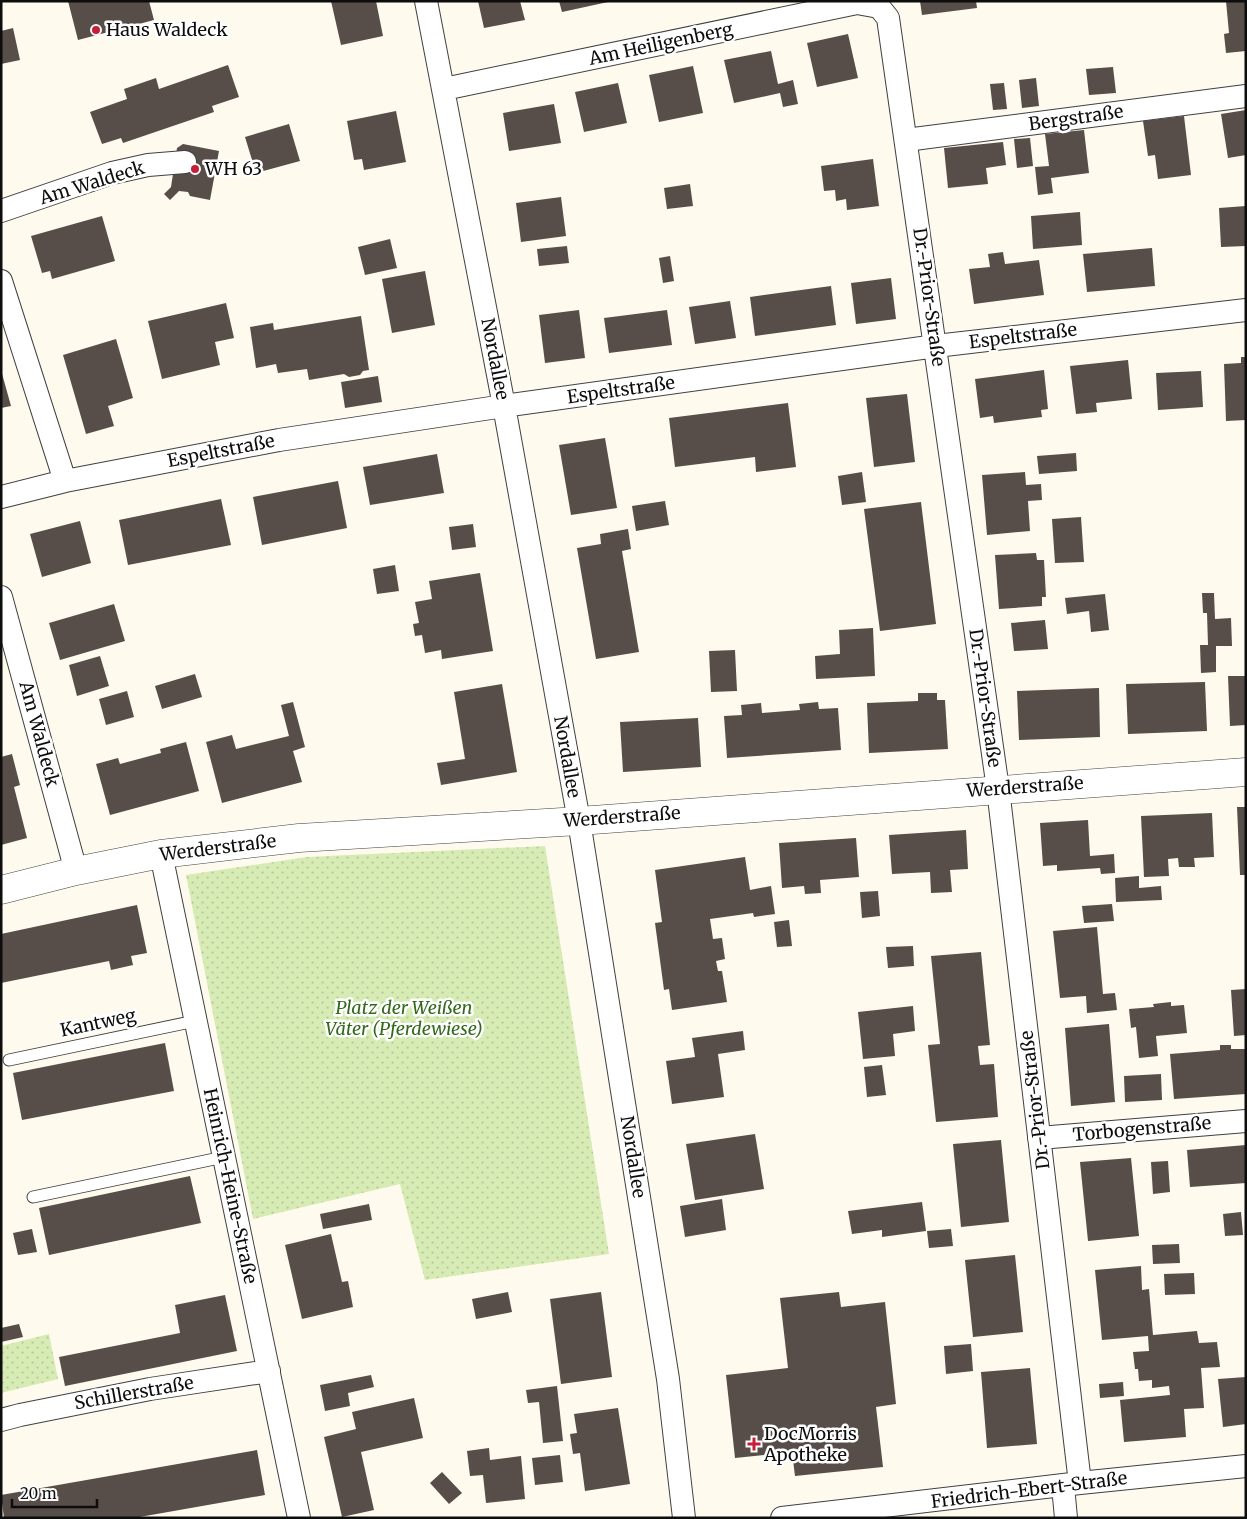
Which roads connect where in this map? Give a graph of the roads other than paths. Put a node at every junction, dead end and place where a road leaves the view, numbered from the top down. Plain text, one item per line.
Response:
1 (426, 1) edge
2 (879, 7) joint
3 (444, 89) junction
4 (1246, 96) edge
5 (906, 140) junction
6 (185, 162) dead end
7 (1, 211) edge
8 (1, 281) edge
9 (1246, 310) edge
10 (936, 346) junction
11 (504, 406) junction
12 (65, 481) junction
13 (1, 497) edge
14 (1, 597) edge
15 (1246, 772) edge
16 (998, 789) junction
17 (579, 821) junction
18 (162, 854) junction
19 (76, 871) junction
20 (1, 890) edge
21 (195, 1020) junction
22 (9, 1060) dead end
23 (1246, 1121) edge
24 (1039, 1138) junction
25 (224, 1157) junction
26 (33, 1197) dead end
27 (269, 1371) junction
28 (1, 1420) edge
29 (1246, 1466) edge
30 (1072, 1485) junction
31 (299, 1518) edge
32 (684, 1518) edge
33 (782, 1518) edge
34 (1066, 1518) edge

1 - 3 street, Nordallee
2 - 3 street, Am Heiligenberg
2 - 5 street, Dr.-Prior-Straße
3 - 11 street, Nordallee
4 - 5 street, Bergstraße
5 - 10 street, Dr.-Prior-Straße
6 - 7 street, Am Waldeck
8 - 12 street
9 - 10 street, Espeltstraße
10 - 11 street, Espeltstraße
10 - 16 street, Dr.-Prior-Straße
11 - 12 street, Espeltstraße
11 - 17 street, Nordallee
12 - 13 street, Espeltstraße
14 - 19 street, Am Waldeck
15 - 16 street, Werderstraße
16 - 17 street, Werderstraße
16 - 24 street, Dr.-Prior-Straße
17 - 18 street, Werderstraße
17 - 32 street, Nordallee
18 - 19 street, Werderstraße
18 - 21 street, Heinrich-Heine-Straße
19 - 20 street, Werderstraße
21 - 22 lane, Kantweg
21 - 25 street, Heinrich-Heine-Straße
23 - 24 street, Torbogenstraße
24 - 30 street, Dr.-Prior-Straße
25 - 26 lane
25 - 27 street, Heinrich-Heine-Straße
27 - 28 street, Schillerstraße
27 - 31 street, Heinrich-Heine-Straße
29 - 30 street, Friedrich-Ebert-Straße
30 - 33 street, Friedrich-Ebert-Straße
30 - 34 street, Dr.-Prior-Straße

